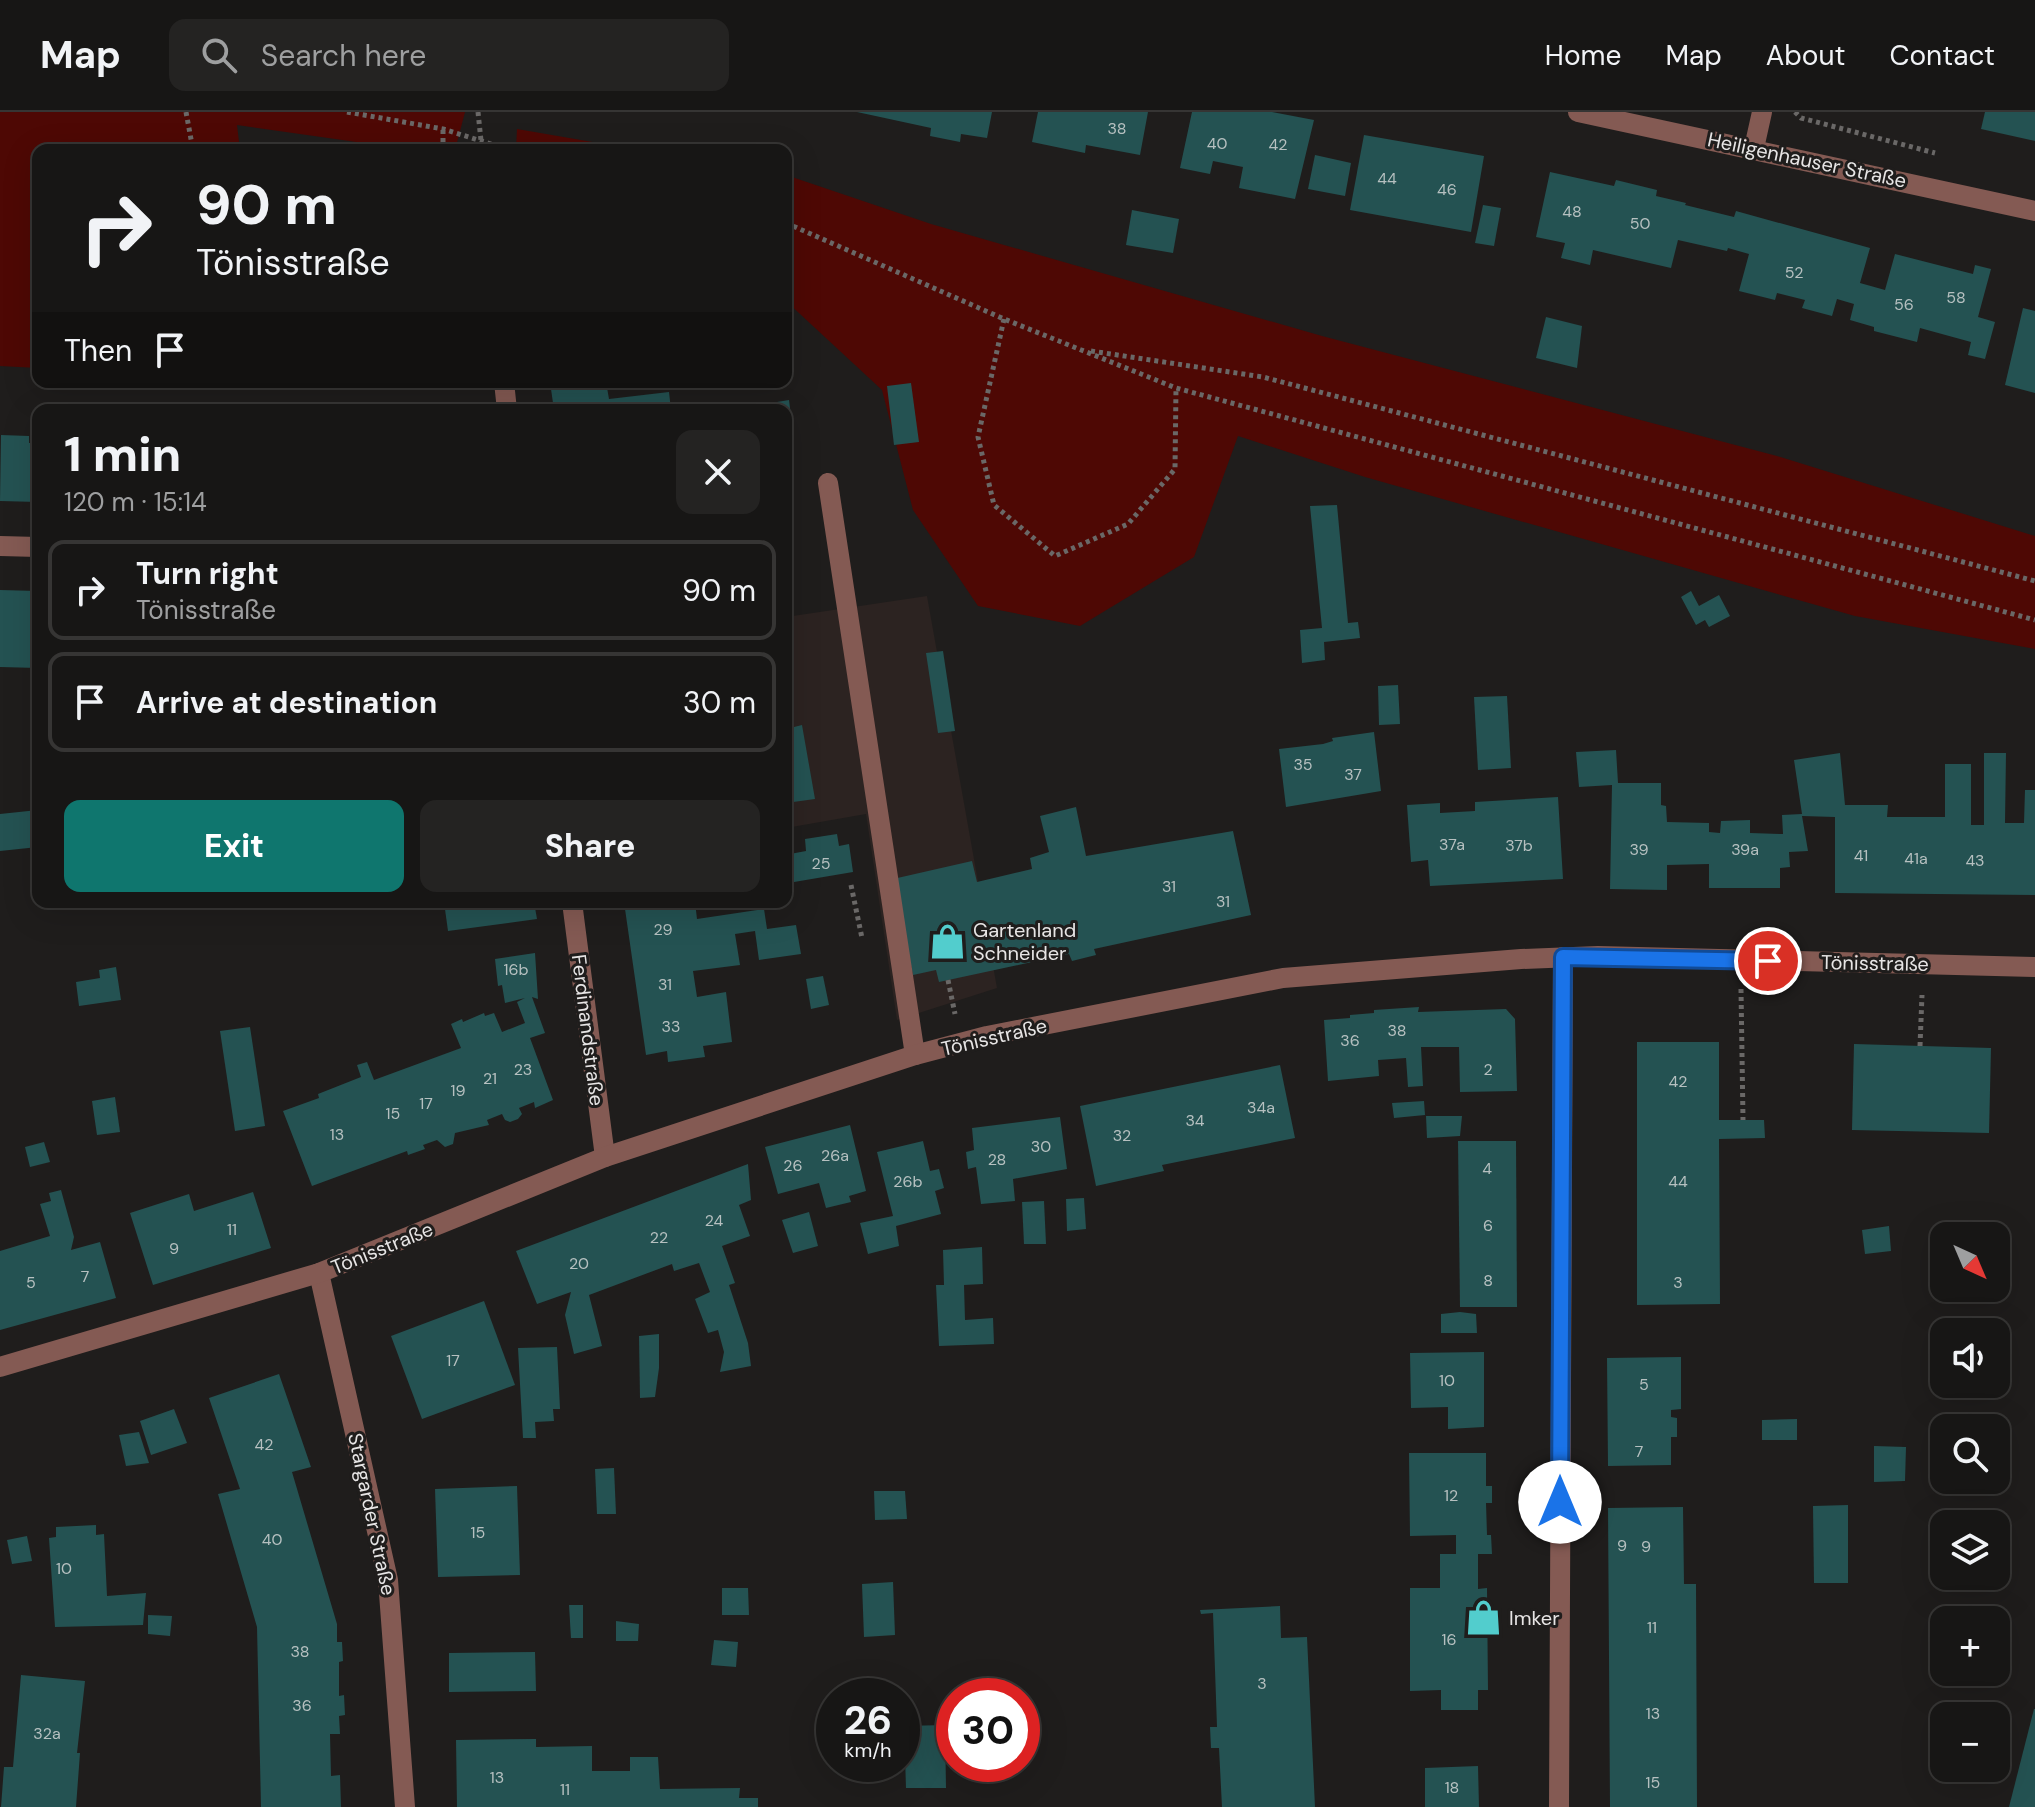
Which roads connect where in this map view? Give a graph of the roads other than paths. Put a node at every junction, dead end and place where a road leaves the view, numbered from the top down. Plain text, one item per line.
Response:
1 (1578, 112) edge
2 (1762, 112) edge
3 (1754, 148) junction
4 (2035, 211) edge
5 (828, 483) dead end
6 (0, 546) edge
7 (32, 547) edge
8 (573, 908) edge
9 (1563, 957) junction
10 (2035, 967) edge
11 (915, 1055) junction
12 (605, 1157) junction
13 (319, 1273) junction
14 (0, 1367) edge
15 (405, 1807) edge
16 (1559, 1807) edge

1 - 3 street, Heiligenhauser Straße
2 - 3 street
3 - 4 street, Heiligenhauser Straße
5 - 11 street
6 - 7 street
8 - 12 street, Ferdinandstraße
9 - 10 street, Tönisstraße
9 - 11 street, Tönisstraße
9 - 16 street
11 - 12 street, Tönisstraße
12 - 13 street, Tönisstraße
13 - 14 street, Tönisstraße
13 - 15 street, Stargarder Straße

